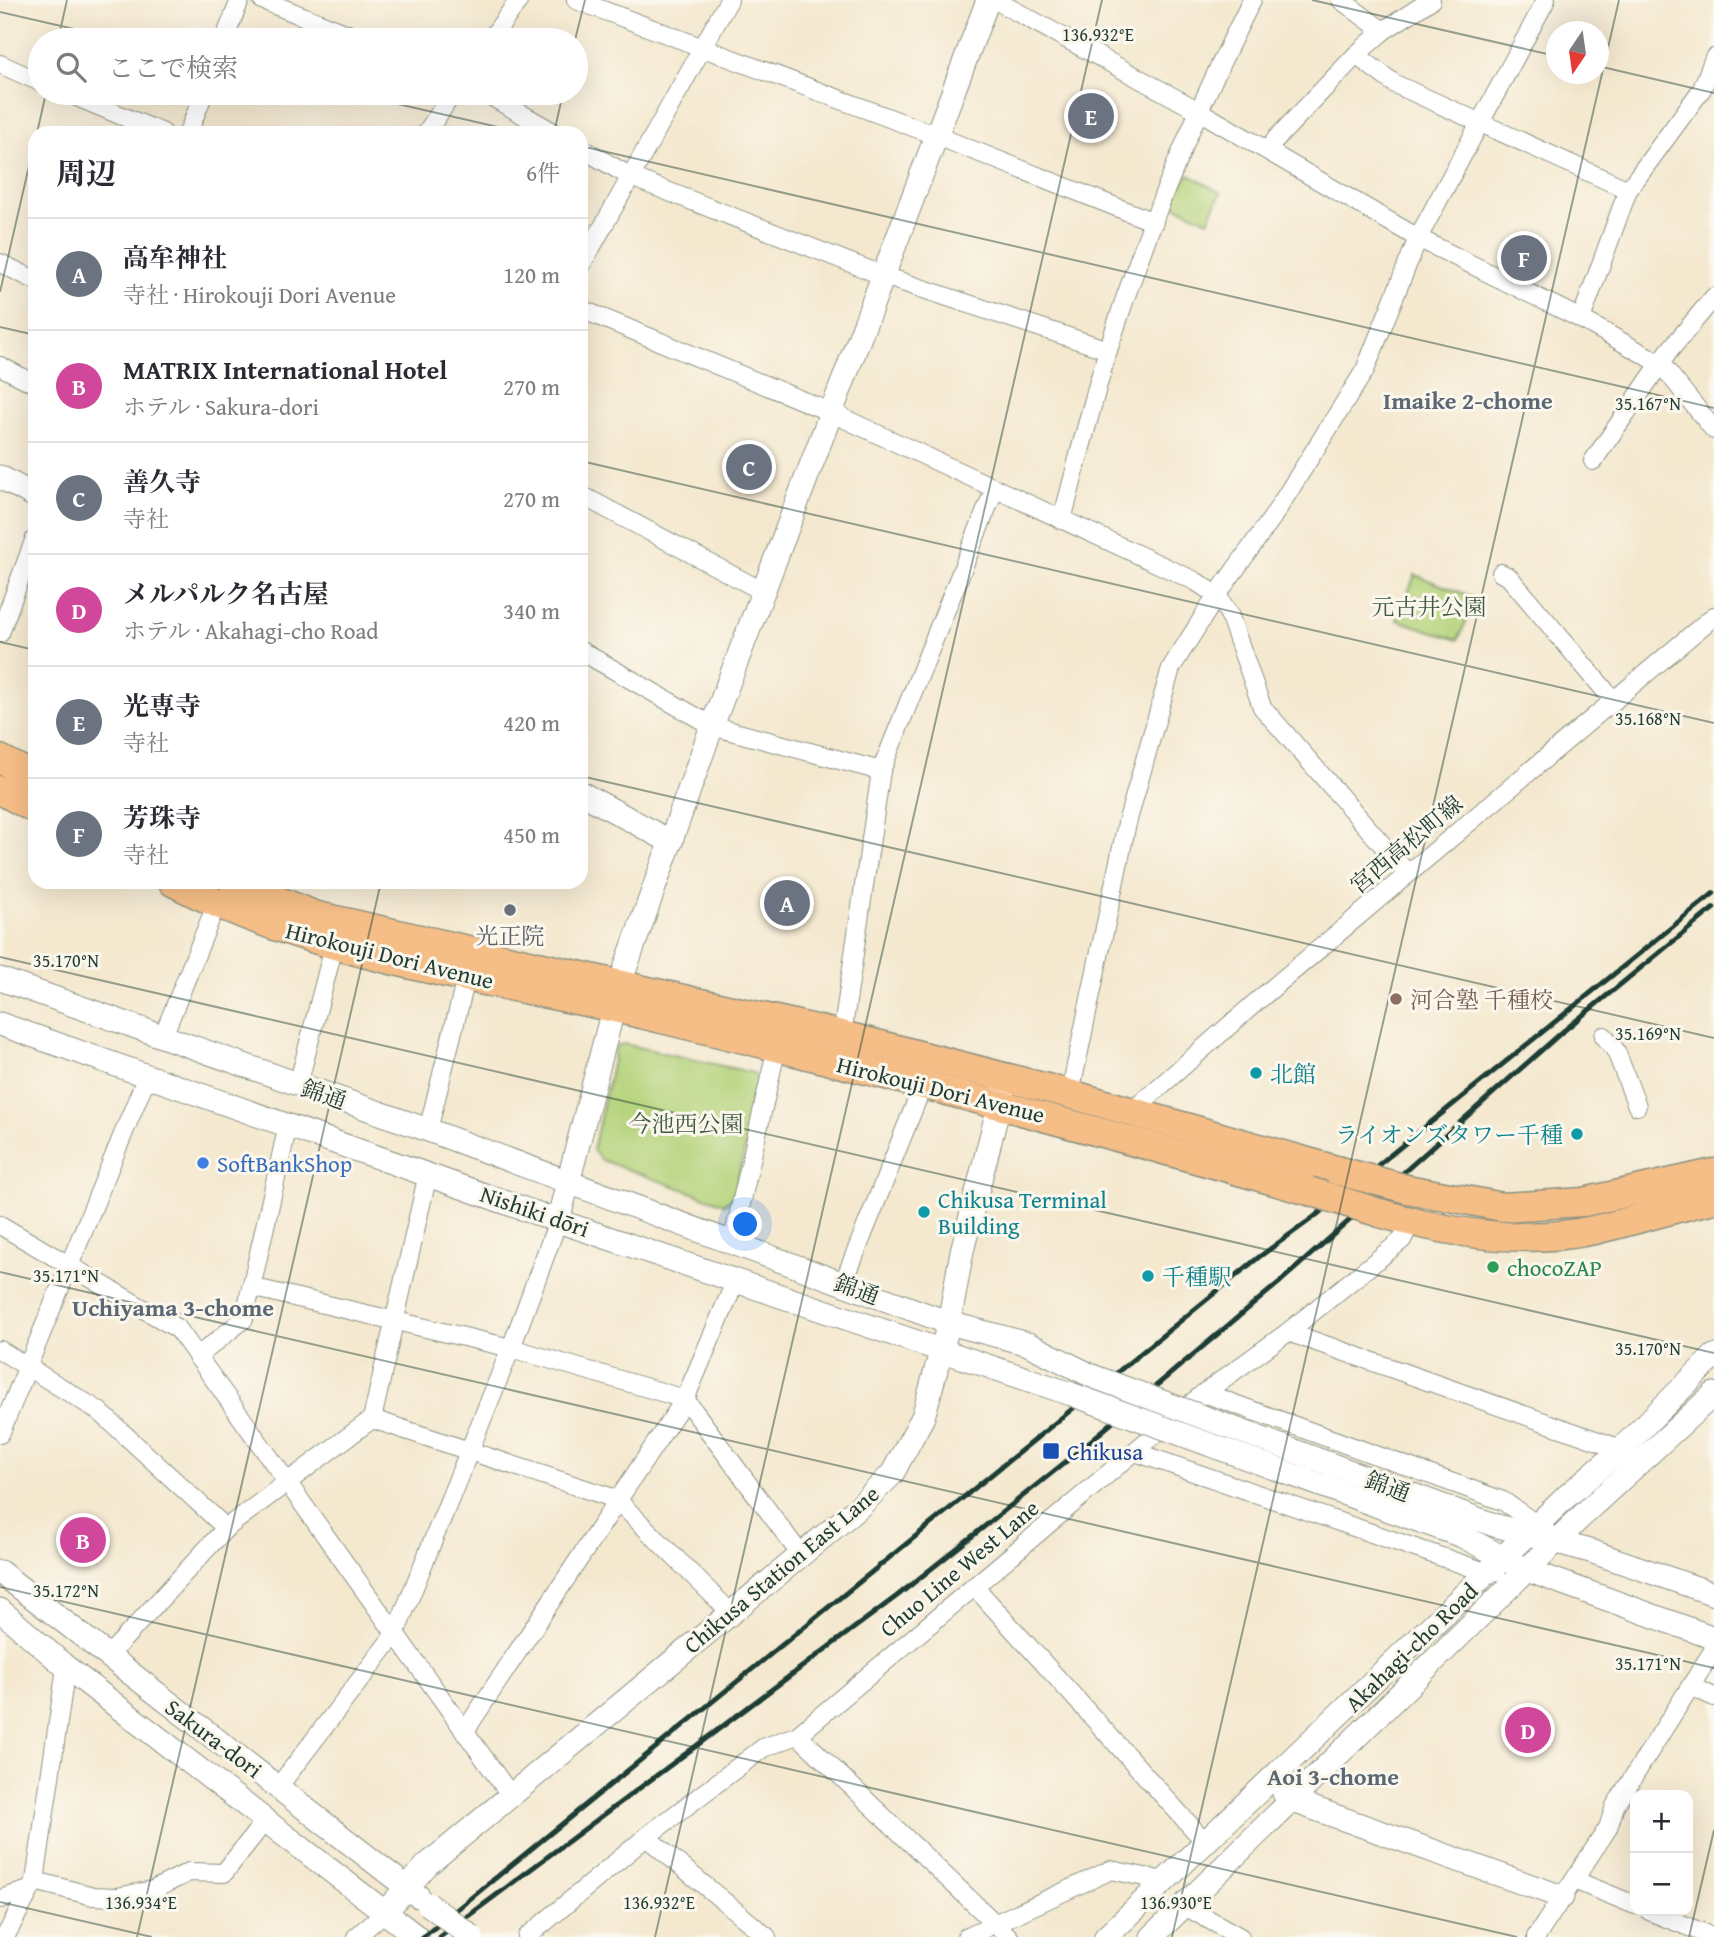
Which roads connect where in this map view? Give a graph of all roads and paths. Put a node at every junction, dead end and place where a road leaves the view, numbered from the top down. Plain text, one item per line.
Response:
1 (240, 0) edge
2 (262, 0) edge
3 (519, 0) edge
4 (576, 0) edge
5 (729, 0) edge
6 (988, 0) edge
7 (995, 0) edge
8 (1251, 0) edge
9 (1341, 0) edge
10 (1431, 0) edge
11 (1546, 0) edge
12 (229, 28) edge
13 (333, 28) edge
14 (499, 28) edge
15 (1383, 31) junction
16 (702, 48) junction
17 (1356, 55) junction
18 (1714, 58) edge
19 (0, 64) edge
20 (28, 77) edge
21 (95, 105) edge
22 (199, 105) edge
23 (445, 105) edge
24 (506, 105) edge
25 (1197, 110) junction
26 (1480, 124) junction
27 (146, 126) edge
28 (191, 126) edge
29 (431, 126) edge
30 (543, 126) edge
31 (937, 136) junction
32 (1269, 150) junction
33 (588, 152) edge
34 (631, 177) junction
35 (1628, 190) junction
36 (1154, 222) junction
37 (1418, 238) junction
38 (588, 254) edge
39 (0, 263) edge
40 (884, 276) junction
41 (28, 277) edge
42 (1714, 297) edge
43 (588, 312) edge
44 (1581, 319) junction
45 (1108, 351) junction
46 (1661, 364) junction
47 (0, 366) edge
48 (28, 380) edge
49 (830, 412) junction
50 (1714, 430) edge
51 (1592, 461) dead end
52 (0, 477) edge
53 (995, 488) junction
54 (28, 492) edge
55 (588, 499) edge
56 (1062, 520) junction
57 (28, 554) edge
58 (1501, 573) dead end
59 (764, 592) junction
60 (1217, 595) junction
61 (4, 609) edge
62 (1714, 616) edge
63 (0, 633) edge
64 (588, 655) edge
65 (1614, 701) junction
66 (712, 726) junction
67 (0, 759) edge
68 (881, 771) junction
69 (28, 773) edge
70 (0, 790) edge
71 (588, 797) edge
72 (28, 805) edge
73 (671, 842) junction
74 (1408, 874) junction
75 (186, 889) edge
76 (250, 889) edge
77 (216, 905) junction
78 (334, 946) junction
79 (467, 975) junction
80 (0, 979) edge
81 (616, 995) junction
82 (0, 1024) edge
83 (842, 1035) junction
84 (163, 1036) junction
85 (1605, 1036) dead end
86 (777, 1047) junction
87 (147, 1076) junction
88 (1007, 1077) junction
89 (299, 1085) junction
90 (923, 1085) junction
91 (1070, 1094) junction
92 (999, 1105) junction
93 (1637, 1106) dead end
94 (1132, 1111) junction
95 (288, 1125) junction
96 (428, 1130) junction
97 (1714, 1173) edge
98 (428, 1174) junction
99 (570, 1185) junction
100 (1714, 1199) edge
101 (558, 1221) junction
102 (1412, 1222) junction
103 (0, 1225) edge
104 (732, 1244) junction
105 (69, 1266) junction
106 (736, 1280) junction
107 (843, 1284) junction
108 (251, 1287) junction
109 (396, 1320) junction
110 (949, 1322) junction
111 (1288, 1332) junction
112 (511, 1348) junction
113 (0, 1350) edge
114 (942, 1350) junction
115 (1714, 1356) edge
116 (197, 1357) junction
117 (27, 1367) junction
118 (1204, 1393) junction
119 (1071, 1394) joint
120 (1714, 1394) edge
121 (685, 1399) junction
122 (372, 1419) junction
123 (0, 1434) edge
124 (468, 1448) junction
125 (1621, 1449) junction
126 (1135, 1452) junction
127 (288, 1482) junction
128 (1385, 1497) junction
129 (616, 1499) junction
130 (226, 1528) junction
131 (1534, 1528) junction
132 (1556, 1541) junction
133 (801, 1555) junction
134 (1496, 1565) junction
135 (1527, 1570) junction
136 (0, 1572) edge
137 (974, 1586) junction
138 (1714, 1594) edge
139 (0, 1610) edge
140 (731, 1613) junction
141 (395, 1634) junction
142 (1714, 1638) edge
143 (1714, 1649) edge
144 (107, 1657) junction
145 (66, 1667) junction
146 (1691, 1686) junction
147 (1714, 1697) edge
148 (465, 1731) junction
149 (798, 1735) junction
150 (1269, 1781) junction
151 (279, 1786) junction
152 (511, 1796) junction
153 (1293, 1801) junction
154 (264, 1822) junction
155 (646, 1837) junction
156 (1206, 1843) junction
157 (1164, 1881) junction
158 (32, 1885) junction
159 (407, 1887) junction
160 (1568, 1888) junction
161 (0, 1899) edge
162 (1630, 1904) edge
163 (1183, 1905) junction
164 (1662, 1916) edge
165 (994, 1923) junction
166 (401, 1925) edge
167 (1542, 1935) edge
168 (5, 1937) edge
169 (356, 1937) edge
170 (472, 1937) edge
171 (527, 1937) edge
172 (766, 1937) edge
173 (966, 1937) edge
174 (1009, 1937) edge
175 (1106, 1937) edge
176 (1152, 1937) edge
177 (1240, 1937) edge
178 (1714, 1937) edge

1 - 12 street
2 - 13 street
3 - 14 street
4 - 16 street
5 - 16 street
6 - 31 street
7 - 25 street
8 - 25 street
9 - 15 street
10 - 15 street
11 - 26 street
15 - 17 street
16 - 31 street
16 - 34 street
17 - 26 street
17 - 32 street
18 - 35 street
19 - 20 street
21 - 27 street
22 - 28 street
23 - 29 street
24 - 30 street
25 - 32 street
25 - 36 street
26 - 35 street
26 - 37 street
31 - 36 street
31 - 40 street
32 - 37 street
33 - 34 street
34 - 38 street
34 - 40 street
35 - 44 street
36 - 45 street
37 - 44 street
37 - 60 street
39 - 41 street
40 - 45 street
40 - 49 street
42 - 46 street
43 - 49 street
44 - 46 street
45 - 56 street
46 - 50 street
46 - 51 street
47 - 48 street
49 - 53 street
49 - 59 street
52 - 54 street
53 - 56 street
53 - 68 street
55 - 59 street
56 - 60 street
57 - 61 street
58 - 65 street
59 - 66 street
60 - 74 street
60 - 91 street
61 - 63 street
62 - 65 street, 宮西高松町線
64 - 66 street
65 - 74 street, 宮西高松町線
66 - 68 street
66 - 73 street
67 - 69 main road
68 - 83 street
70 - 72 main road
71 - 73 street
73 - 81 street
74 - 94 street, 宮西高松町線
75 - 77 main road, Hirokouji Dori Avenue
76 - 81 main road, Hirokouji Dori Avenue
77 - 78 main road, Hirokouji Dori Avenue
77 - 84 street
78 - 79 main road, Hirokouji Dori Avenue
78 - 89 street
79 - 81 main road, Hirokouji Dori Avenue
79 - 96 street
80 - 84 street, 錦通
81 - 83 main road, Hirokouji Dori Avenue
81 - 86 main road, Hirokouji Dori Avenue
81 - 99 street
82 - 87 street, Nishiki dōri
83 - 88 main road, Hirokouji Dori Avenue
84 - 89 street, 錦通
85 - 93 street
86 - 90 main road, Hirokouji Dori Avenue
86 - 104 street
87 - 95 street, Nishiki dōri
87 - 105 street
88 - 91 main road, Hirokouji Dori Avenue
88 - 92 street, Chikusa Station East Lane
89 - 96 street, 錦通
90 - 92 main road, Hirokouji Dori Avenue
90 - 107 street
91 - 94 main road, Hirokouji Dori Avenue
92 - 102 main road, Hirokouji Dori Avenue, bridge
92 - 110 street, Chikusa Station East Lane
94 - 97 main road, Hirokouji Dori Avenue, bridge
95 - 98 street, Nishiki dōri
95 - 108 street
96 - 99 street, 錦通
98 - 101 street, Nishiki dōri
98 - 109 street
99 - 101 street
99 - 104 street, 錦通
100 - 102 main road, Hirokouji Dori Avenue
101 - 106 street, Nishiki dōri
101 - 112 street
102 - 111 street, Chuo Line West Lane
103 - 105 street
104 - 107 street, 錦通
105 - 116 street
105 - 117 street
106 - 114 street, Nishiki dōri
106 - 121 street
107 - 110 street, 錦通
108 - 109 street
108 - 116 street
109 - 112 street
109 - 122 street
110 - 114 street, Chikusa Station East Lane
110 - 128 street, 錦通, bridge
111 - 118 street, Chuo Line West Lane
111 - 125 street
112 - 121 street
112 - 124 street
113 - 117 street
114 - 119 street, Nishiki dōri
114 - 133 street, Chikusa Station East Lane
115 - 125 street, Akahagi-cho Road
116 - 127 street
117 - 123 street
117 - 130 street
118 - 126 street, Chuo Line West Lane
118 - 131 street
119 - 128 street, 錦通, bridge
120 - 132 street, Akahagi-cho Road
121 - 129 street
121 - 133 street
122 - 124 street
122 - 127 street
124 - 129 street
124 - 141 street
125 - 131 street, Akahagi-cho Road
126 - 134 street
126 - 137 street, Chuo Line West Lane
127 - 130 street
127 - 141 street
128 - 131 street, 錦通
128 - 134 street, 錦通
129 - 140 street
129 - 148 street
130 - 144 street
131 - 132 street, 錦通
131 - 134 street, Akahagi-cho Road
132 - 135 street, Akahagi-cho Road
132 - 138 street, 錦通
133 - 140 street, Chikusa Station East Lane
134 - 135 street, 錦通
134 - 150 street, Akahagi-cho Road
135 - 142 street, 錦通
135 - 153 street, Akahagi-cho Road
136 - 144 street, Sakura-dori
137 - 149 street, Chuo Line West Lane
137 - 156 street
139 - 145 street, Sakura-dori
140 - 152 street, Chikusa Station East Lane
141 - 148 street
141 - 151 street
143 - 146 street
144 - 151 street, Sakura-dori
145 - 154 street, Sakura-dori
145 - 158 street
146 - 147 street
146 - 160 street
148 - 152 street
149 - 155 street, Chuo Line West Lane
149 - 165 street
150 - 153 street
150 - 156 street, Akahagi-cho Road
151 - 159 street, Sakura-dori
152 - 159 street, Chikusa Station East Lane
153 - 160 street
153 - 163 street, Akahagi-cho Road
154 - 158 street
154 - 166 street, Sakura-dori
155 - 171 street, Chuo Line West Lane
155 - 172 street
156 - 157 street, Akahagi-cho Road
157 - 165 street
157 - 175 street, Akahagi-cho Road
158 - 161 street
158 - 168 street
159 - 166 street, Chikusa Station East Lane
159 - 170 street, Sakura-dori, bridge
160 - 162 street
160 - 167 street
163 - 176 street, Akahagi-cho Road
163 - 177 street
164 - 178 street
165 - 173 street
165 - 174 street
166 - 169 street

